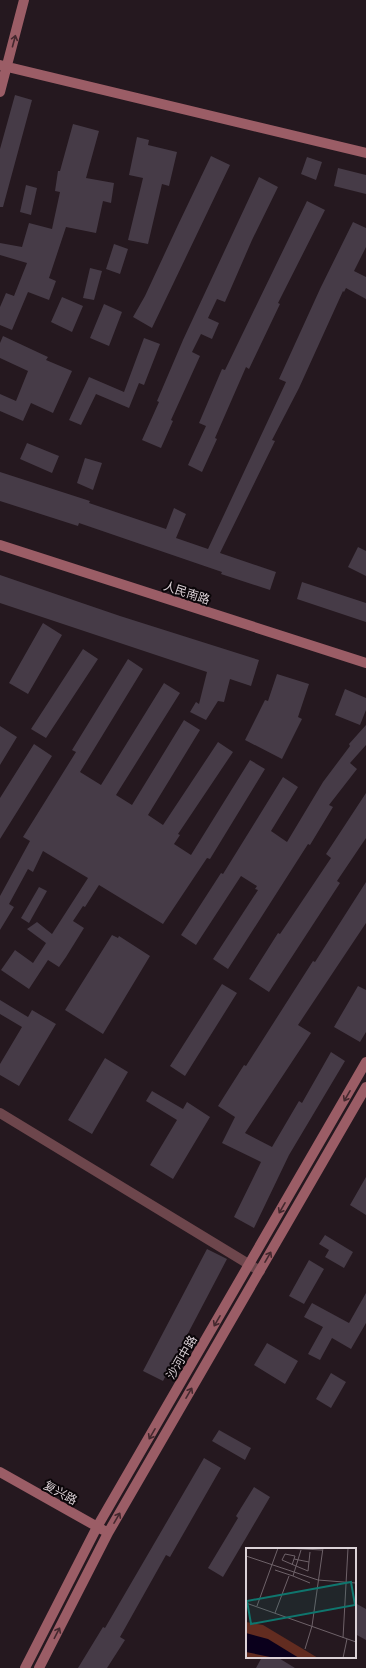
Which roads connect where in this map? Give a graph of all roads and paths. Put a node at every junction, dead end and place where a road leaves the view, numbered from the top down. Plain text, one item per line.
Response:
1 (24, 0) edge
2 (4, 65) edge
3 (0, 92) edge
4 (366, 153) edge
5 (0, 545) edge
6 (366, 663) edge
7 (366, 1062) edge
8 (366, 1087) edge
9 (0, 1113) edge
10 (249, 1265) junction
11 (260, 1271) junction
12 (0, 1472) edge
13 (97, 1527) junction
14 (108, 1533) junction
15 (25, 1668) edge
16 (39, 1668) edge

2 -> 1 street
2 - 3 street
2 - 4 street
5 - 6 street, 人民南路
7 -> 10 street, 沙河中路
11 -> 8 street, 沙河中路
9 - 10 street
10 - 11 street
10 -> 13 street, 沙河中路
14 -> 11 street, 沙河中路
12 - 13 street, 复兴路
13 - 14 street, 复兴路
13 - 15 street, 沙河中路
16 -> 14 street, 沙河中路

